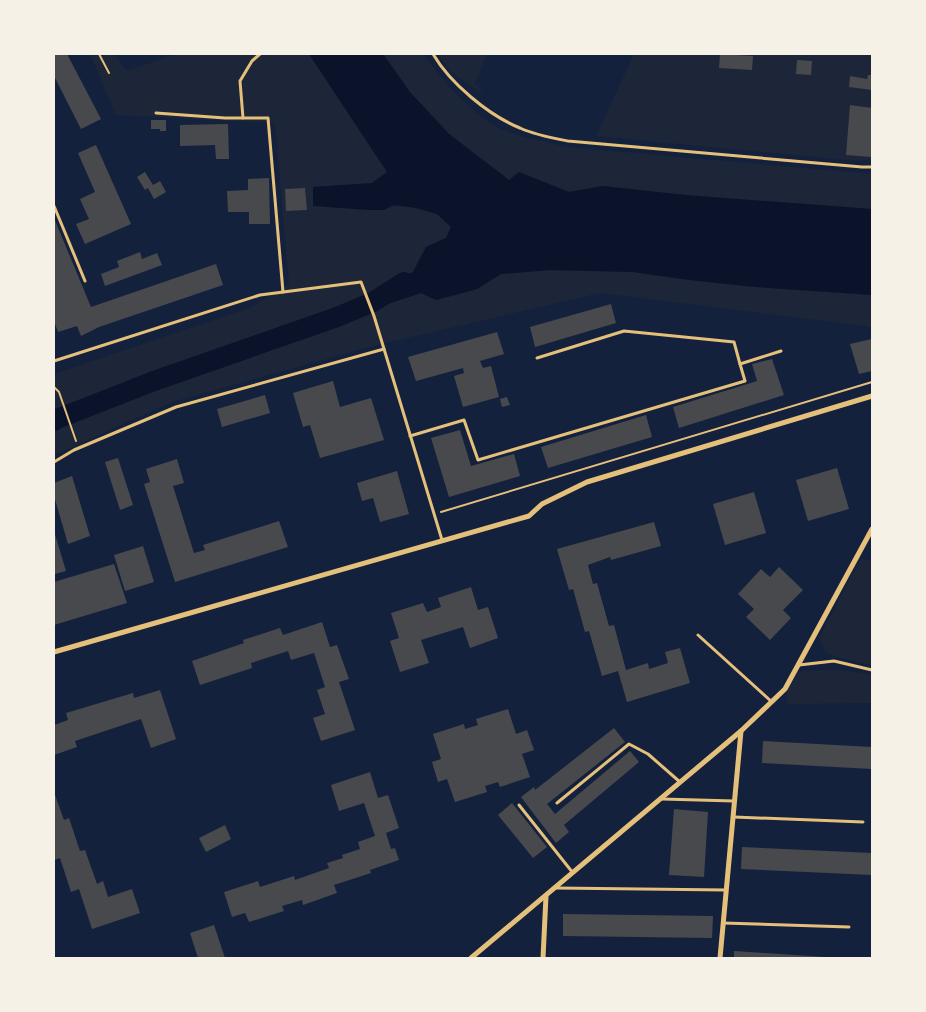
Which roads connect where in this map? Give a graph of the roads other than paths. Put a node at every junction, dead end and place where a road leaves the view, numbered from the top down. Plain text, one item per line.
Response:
1 (260, 54) edge
2 (433, 54) edge
3 (156, 113) dead end
4 (243, 118) junction
5 (872, 167) edge
6 (54, 206) edge
7 (86, 281) dead end
8 (283, 292) junction
9 (384, 349) junction
10 (781, 351) dead end
11 (537, 358) dead end
12 (54, 361) edge
13 (740, 364) junction
14 (872, 396) edge
15 (410, 436) junction
16 (54, 462) edge
17 (872, 529) edge
18 (442, 540) junction
19 (698, 635) dead end
20 (54, 652) edge
21 (798, 665) junction
22 (872, 670) edge
23 (772, 702) junction
24 (741, 732) junction
25 (680, 782) junction
26 (661, 799) junction
27 (734, 801) junction
28 (557, 803) dead end
29 (519, 805) dead end
30 (732, 817) junction
31 (863, 822) dead end
32 (573, 873) junction
33 (556, 888) junction
34 (726, 890) junction
35 (546, 896) junction
36 (723, 923) junction
37 (849, 927) dead end
38 (471, 958) edge
39 (543, 958) edge
40 (720, 958) edge

1 - 4 lane
2 - 5 lane
3 - 4 lane
4 - 8 lane
6 - 7 lane
8 - 9 lane
8 - 12 lane
9 - 15 lane
9 - 16 lane
10 - 13 lane
11 - 13 lane
13 - 15 lane
14 - 18 street
15 - 18 lane
17 - 21 street
18 - 20 street
19 - 23 lane
21 - 22 lane
21 - 23 street
23 - 24 street
24 - 25 street
24 - 27 street
25 - 26 street
25 - 28 lane
26 - 27 lane
26 - 32 street
27 - 30 street
29 - 32 lane
30 - 31 lane
30 - 34 street
32 - 33 street
33 - 34 lane
33 - 35 street
34 - 36 street
35 - 38 street
35 - 39 street
36 - 37 lane
36 - 40 street

